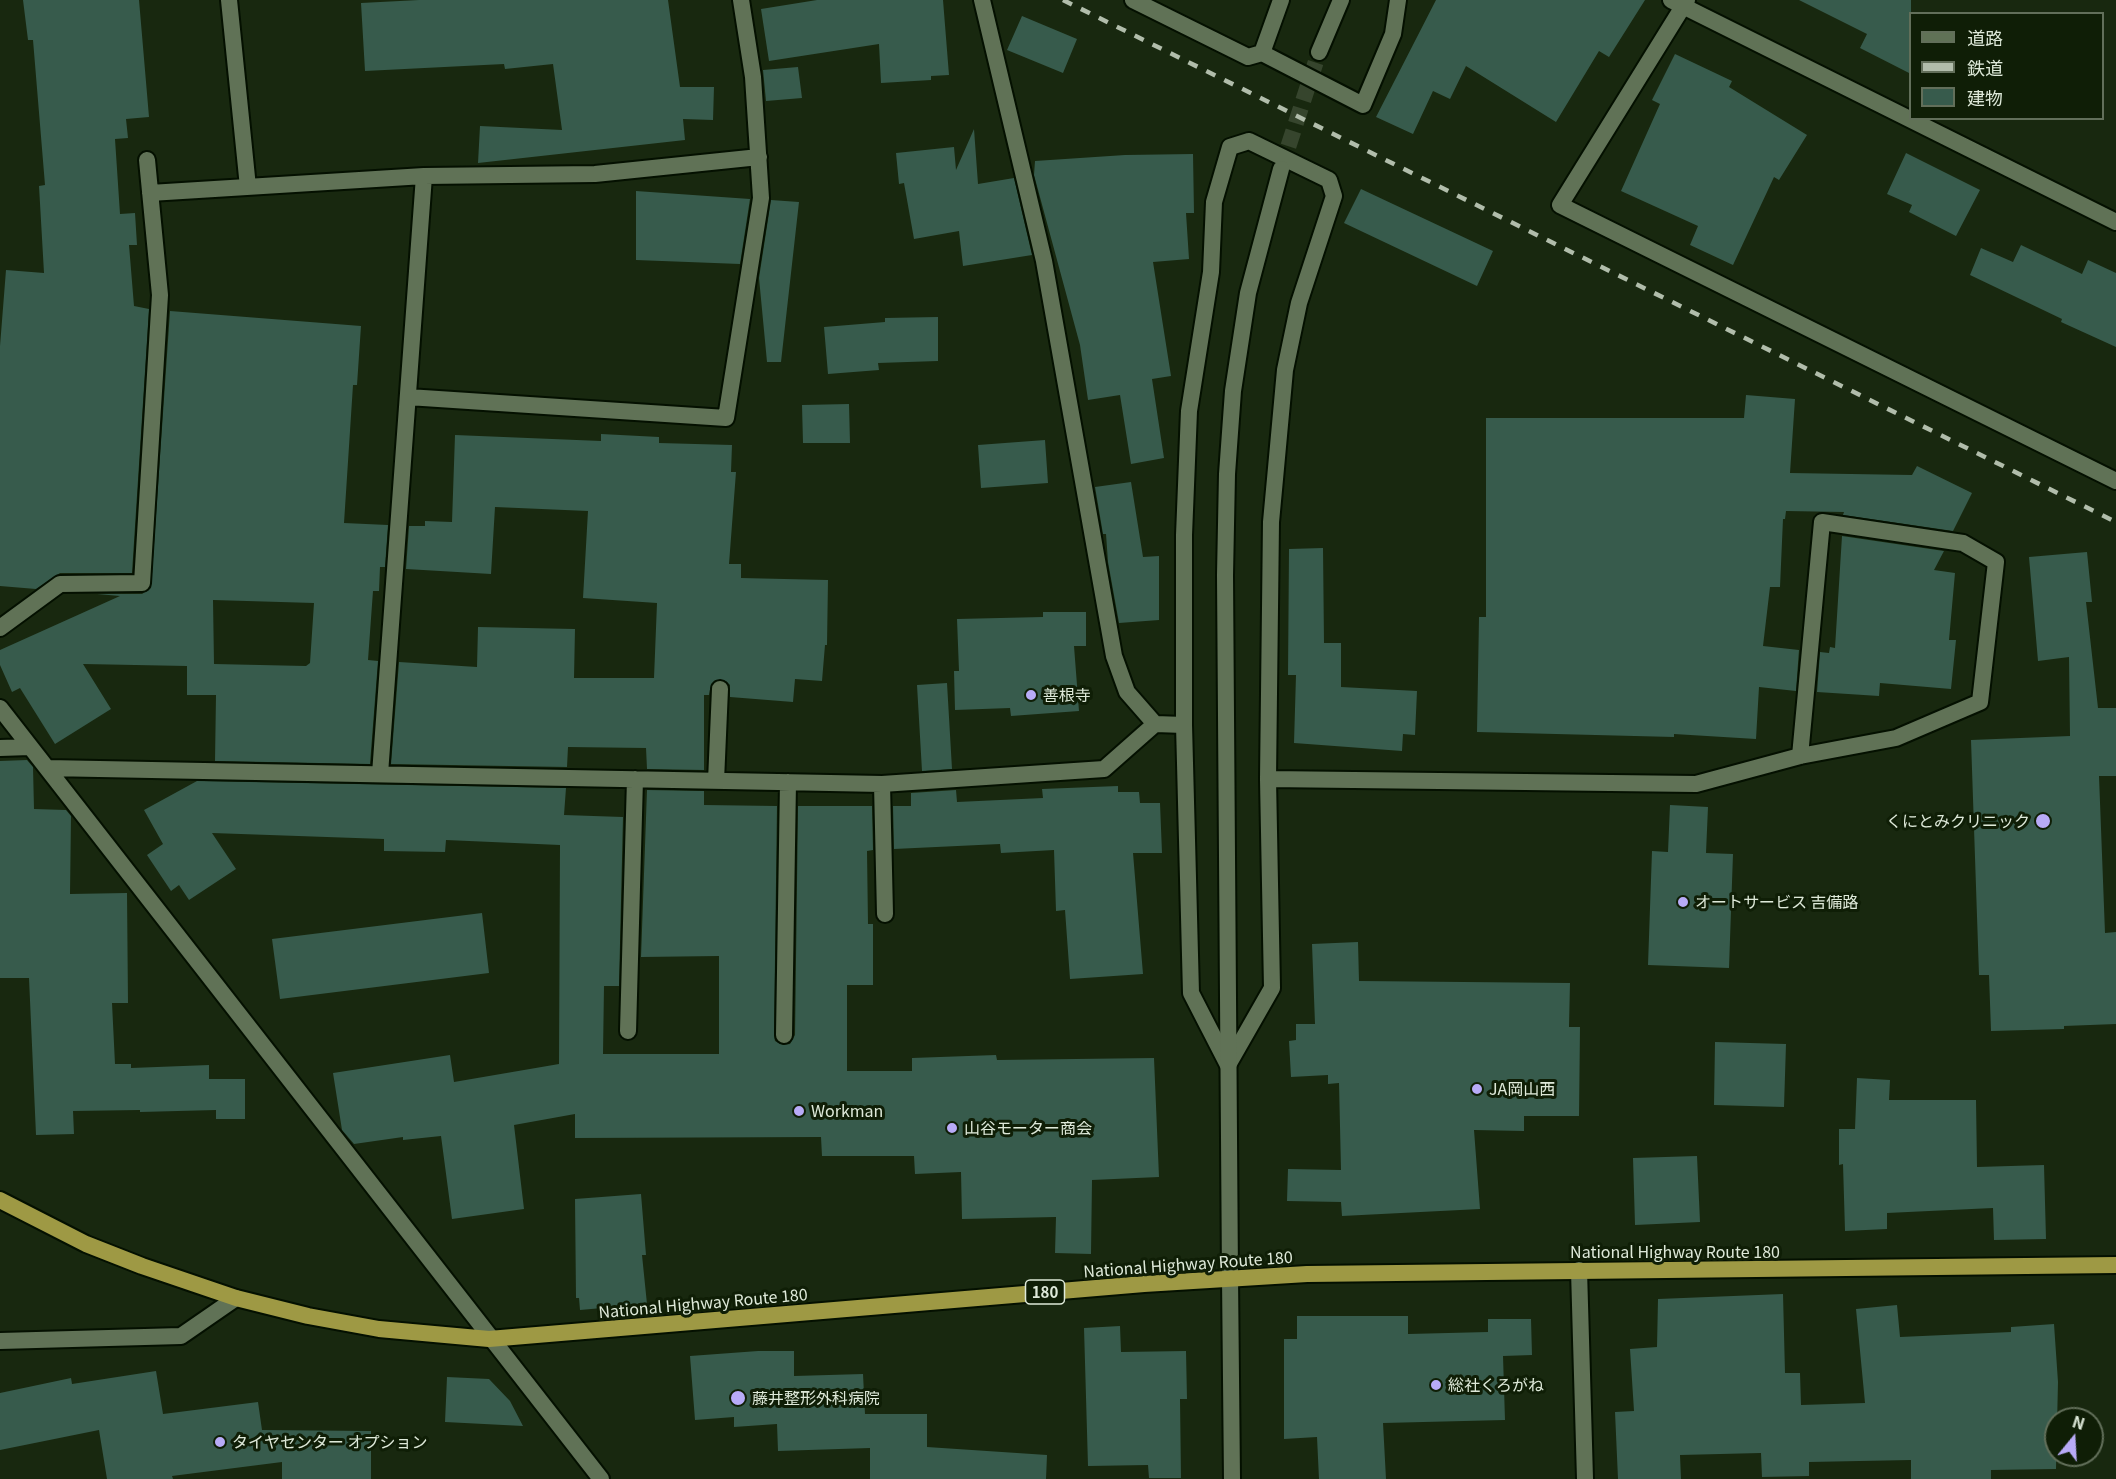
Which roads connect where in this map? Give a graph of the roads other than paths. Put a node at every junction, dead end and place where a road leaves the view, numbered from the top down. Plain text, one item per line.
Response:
1 (229, 0) edge
2 (741, 0) edge
3 (982, 0) edge
4 (1133, 0) edge
5 (1281, 0) edge
6 (1341, 0) edge
7 (1398, 0) edge
8 (1680, 2) edge
9 (1319, 52) tunnel mouth
10 (1262, 53) junction
11 (1909, 118) edge
12 (1914, 120) edge
13 (759, 157) junction
14 (147, 160) dead end
15 (1281, 169) tunnel mouth
16 (424, 176) junction
17 (248, 187) junction
18 (150, 193) junction
19 (2116, 222) edge
20 (408, 398) junction
21 (2116, 481) edge
22 (0, 628) edge
23 (720, 689) dead end
24 (0, 708) edge
25 (1155, 724) junction
26 (1184, 724) junction
27 (30, 747) junction
28 (0, 748) edge
29 (1800, 756) junction
30 (47, 768) junction
31 (380, 774) junction
32 (635, 779) junction
33 (1268, 779) junction
34 (716, 781) junction
35 (788, 782) junction
36 (882, 784) junction
37 (885, 914) dead end
38 (628, 1030) dead end
39 (784, 1035) dead end
40 (1228, 1065) junction
41 (0, 1200) edge
42 (2116, 1265) edge
43 (1579, 1270) junction
44 (1230, 1277) junction
45 (236, 1298) junction
46 (489, 1339) junction
47 (0, 1341) edge
48 (601, 1479) edge
49 (1232, 1479) edge
50 (1585, 1479) edge

1 - 17 street
2 - 13 street
3 - 25 street
4 - 10 street
5 - 10 street
6 - 9 street
7 - 10 street
8 - 11 street
8 - 21 street
12 - 19 street
13 - 16 street
13 - 20 street
14 - 18 street
15 - 40 street
16 - 17 street
16 - 20 street
17 - 18 street
18 - 22 street
20 - 31 street
23 - 34 street
24 - 27 street
25 - 26 street
25 - 36 street
26 - 33 street
26 - 40 street
27 - 28 street
27 - 30 street
29 - 29 street
29 - 33 street
30 - 31 street
30 - 46 street
31 - 32 street
32 - 34 street
32 - 38 street
33 - 40 street
34 - 35 street
35 - 36 street
35 - 39 street
36 - 37 street
40 - 44 street
41 - 45 highway, National Highway Route 180 / 180
42 - 43 highway, National Highway Route 180 / 180
43 - 44 highway, National Highway Route 180 / 180
43 - 50 street
44 - 46 highway, National Highway Route 180 / 180
44 - 49 street
45 - 46 highway, National Highway Route 180 / 180
45 - 47 street
46 - 48 street

